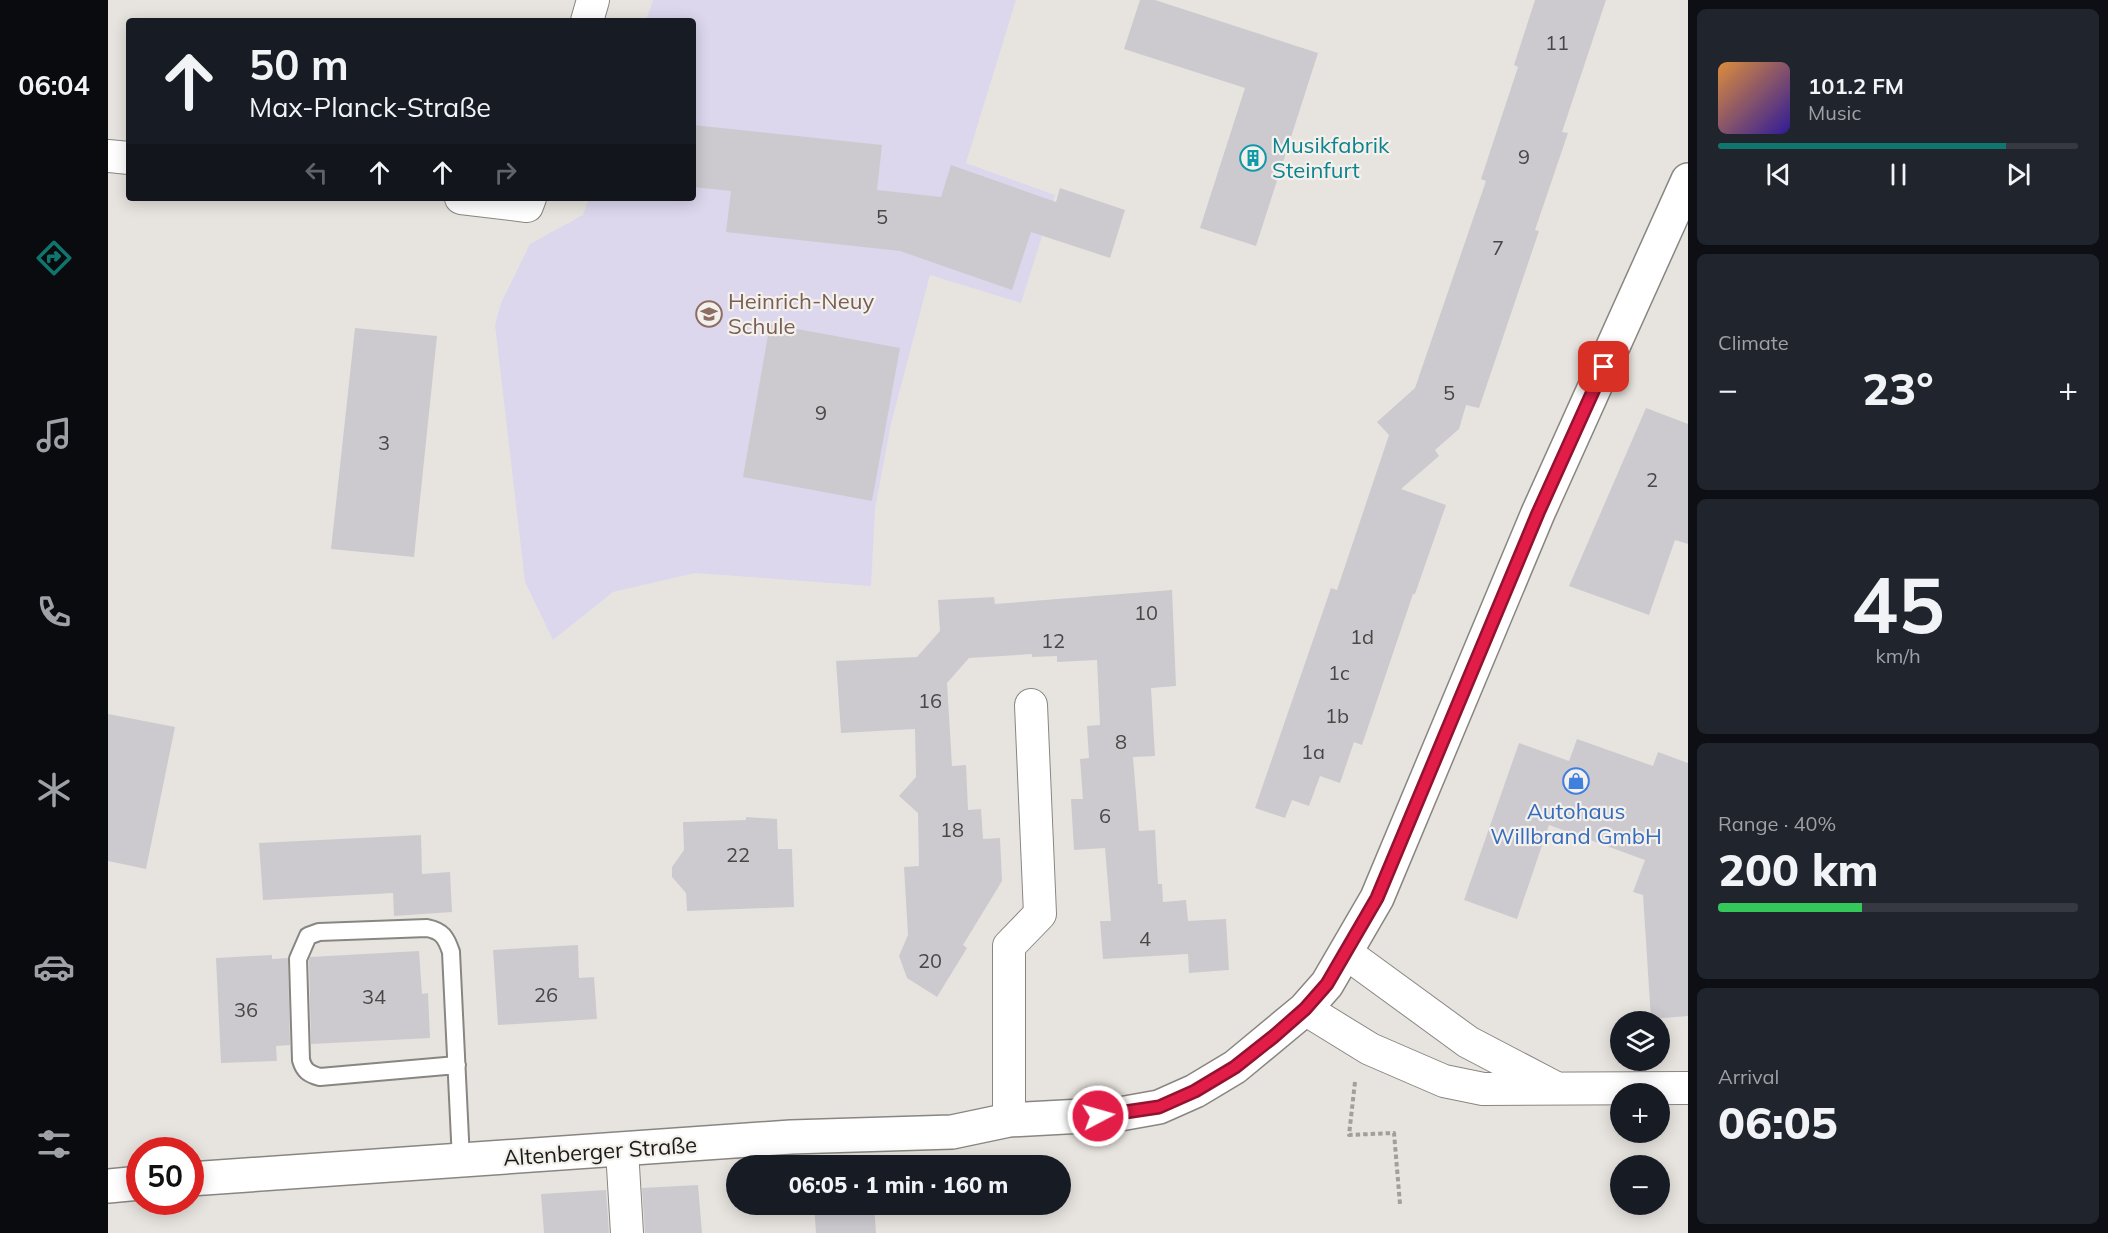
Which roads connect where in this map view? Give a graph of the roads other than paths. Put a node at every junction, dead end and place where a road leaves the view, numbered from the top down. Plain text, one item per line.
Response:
1 (593, 0) edge
2 (588, 18) edge
3 (108, 156) edge
4 (126, 158) edge
5 (1688, 180) edge
6 (512, 201) edge
7 (529, 202) edge
8 (1031, 705) dead end
9 (1346, 953) junction
10 (1305, 1009) junction
11 (457, 1065) junction
12 (1688, 1089) edge
13 (1560, 1090) junction
14 (1009, 1120) junction
15 (622, 1150) junction
16 (460, 1160) junction
17 (204, 1178) edge
18 (126, 1184) edge
19 (108, 1186) edge
20 (627, 1233) edge

1 - 2 street
3 - 4 street
5 - 9 main road, Altenberger Straße
6 - 7 street
8 - 14 street
9 - 10 main road, Altenberger Straße
9 - 13 street
10 - 13 street
10 - 14 main road, Altenberger Straße
11 - 11 lane
11 - 16 lane
12 - 13 street
14 - 15 main road, Altenberger Straße
15 - 16 main road, Altenberger Straße
15 - 20 street
16 - 17 main road, Altenberger Straße
18 - 19 main road

